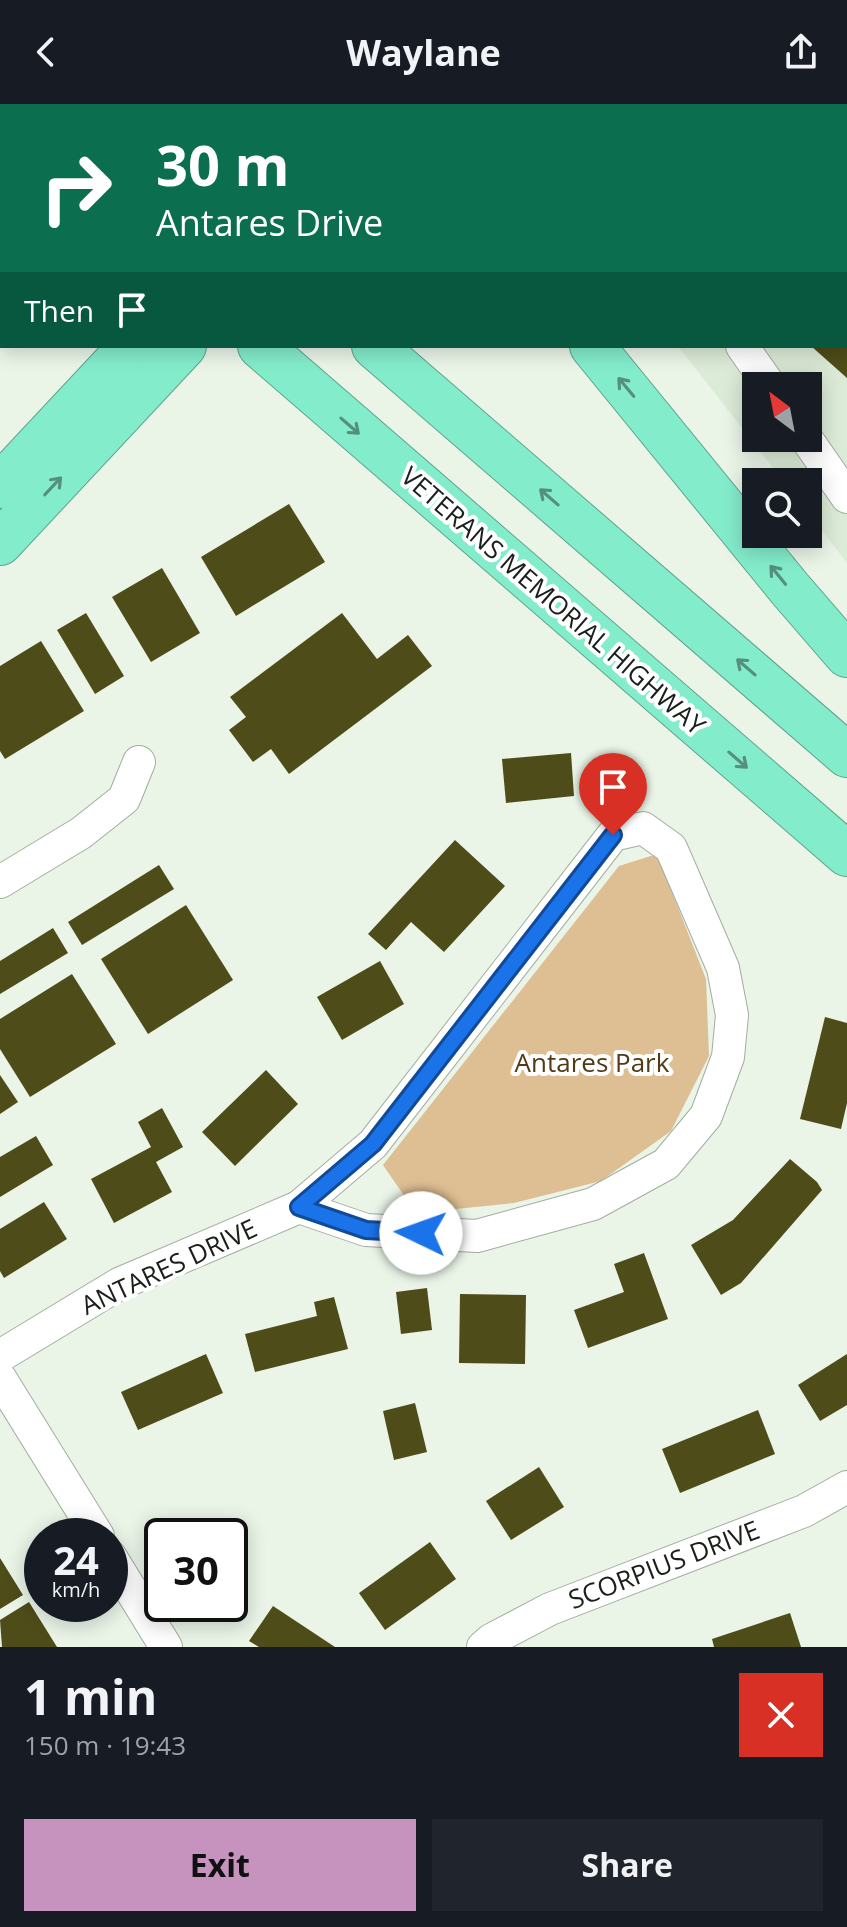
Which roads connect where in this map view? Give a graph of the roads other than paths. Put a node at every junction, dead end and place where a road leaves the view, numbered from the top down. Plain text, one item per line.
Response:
1 (179, 348) edge
2 (376, 348) edge
3 (594, 348) edge
4 (743, 348) edge
5 (268, 356) edge
6 (132, 365) edge
7 (760, 372) edge
8 (816, 452) edge
9 (0, 486) edge
10 (847, 497) edge
11 (0, 543) edge
12 (847, 655) edge
13 (847, 755) edge
14 (139, 762) dead end
15 (847, 854) edge
16 (0, 882) edge
17 (299, 1207) junction
18 (0, 1356) edge
19 (0, 1378) edge
20 (847, 1487) edge
21 (87, 1518) edge
22 (128, 1585) edge
23 (166, 1647) edge
24 (483, 1647) edge

1 - 6 highway
13 -> 2 highway
12 -> 3 highway
4 - 7 street
5 -> 15 highway, VETERANS MEMORIAL HIGHWAY
6 - 9 highway
11 -> 6 highway
8 - 10 street
14 - 16 street
17 - 17 street, ANTARES DRIVE
17 - 18 street, ANTARES DRIVE
19 - 21 street
20 - 24 street, SCORPIUS DRIVE
22 - 23 street

